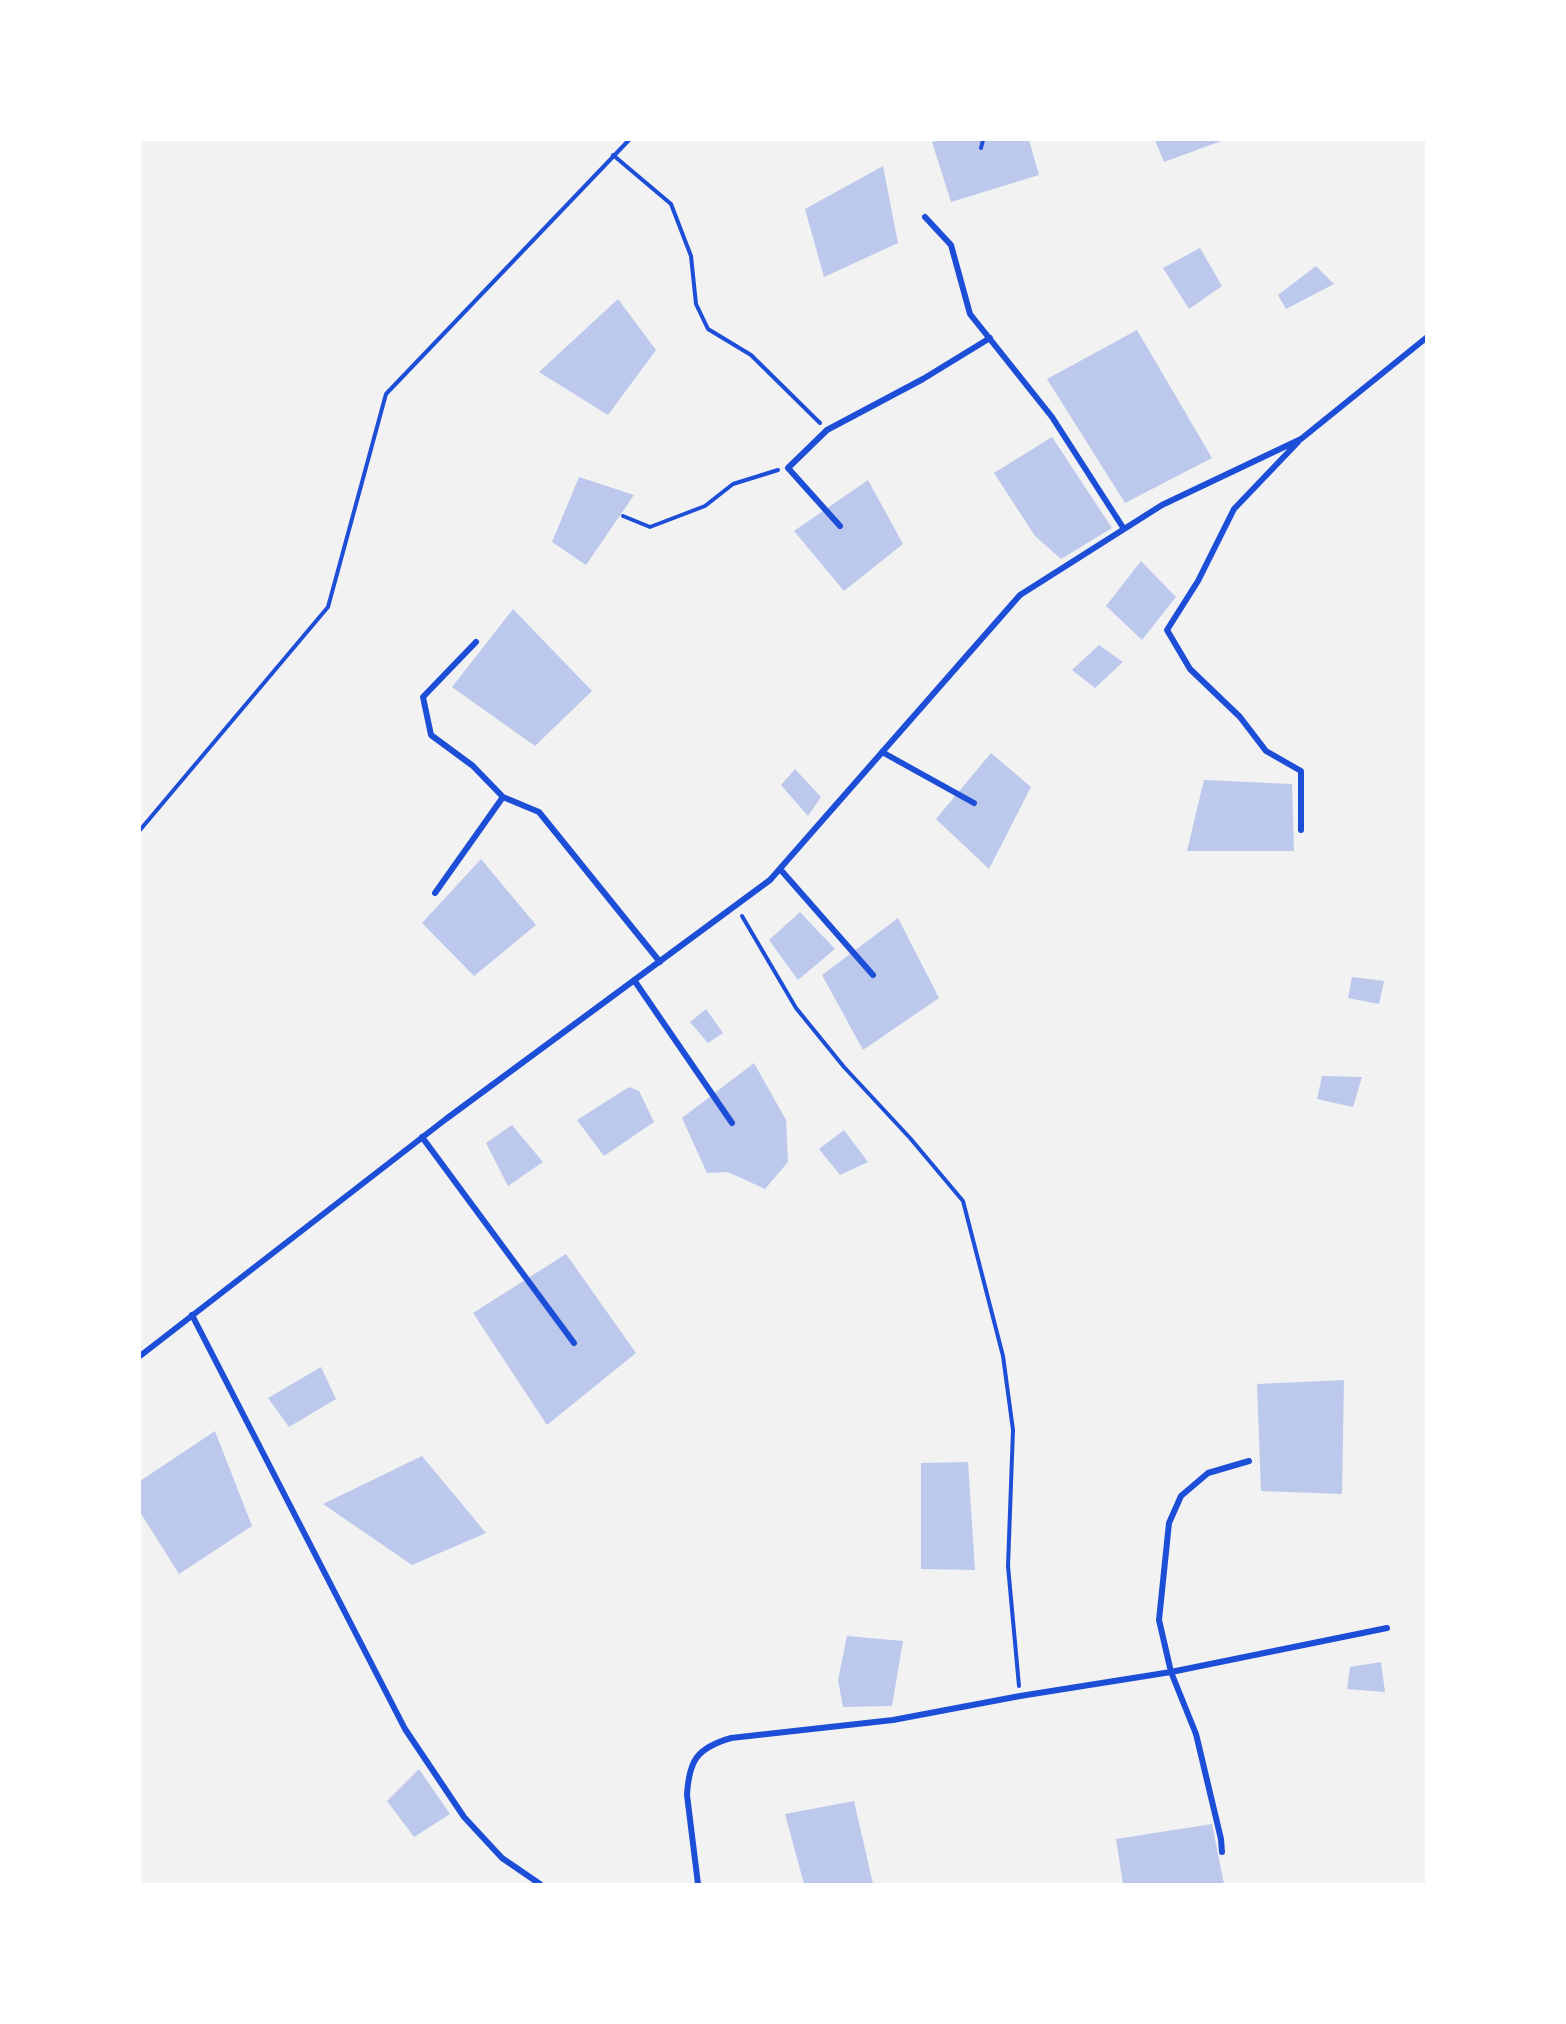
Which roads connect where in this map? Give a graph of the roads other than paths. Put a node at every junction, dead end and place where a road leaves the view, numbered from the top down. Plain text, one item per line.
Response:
1 (925, 217) dead end
2 (990, 338) junction
3 (1426, 338) edge
4 (1300, 440) junction
5 (840, 526) dead end
6 (1124, 529) junction
7 (476, 642) dead end
8 (882, 752) junction
9 (503, 797) junction
10 (974, 803) dead end
11 (1301, 830) dead end
12 (780, 869) junction
13 (435, 893) dead end
14 (660, 962) junction
15 (873, 975) dead end
16 (634, 980) junction
17 (732, 1123) dead end
18 (422, 1137) junction
19 (192, 1315) junction
20 (574, 1343) dead end
21 (140, 1356) edge
22 (1249, 1461) dead end
23 (1387, 1628) dead end
24 (1171, 1672) junction
25 (1222, 1852) dead end
26 (540, 1884) edge
27 (698, 1884) edge

1 - 2 street
2 - 5 street
2 - 6 street
3 - 4 street
4 - 6 street
4 - 11 street
6 - 8 street
7 - 9 street
8 - 10 street
8 - 12 street
9 - 13 street
9 - 14 street
12 - 14 street
12 - 15 street
14 - 16 street
16 - 17 street
16 - 18 street
18 - 19 street
18 - 20 street
19 - 21 street
19 - 26 street
22 - 24 street
23 - 24 street
24 - 25 street
24 - 27 street

